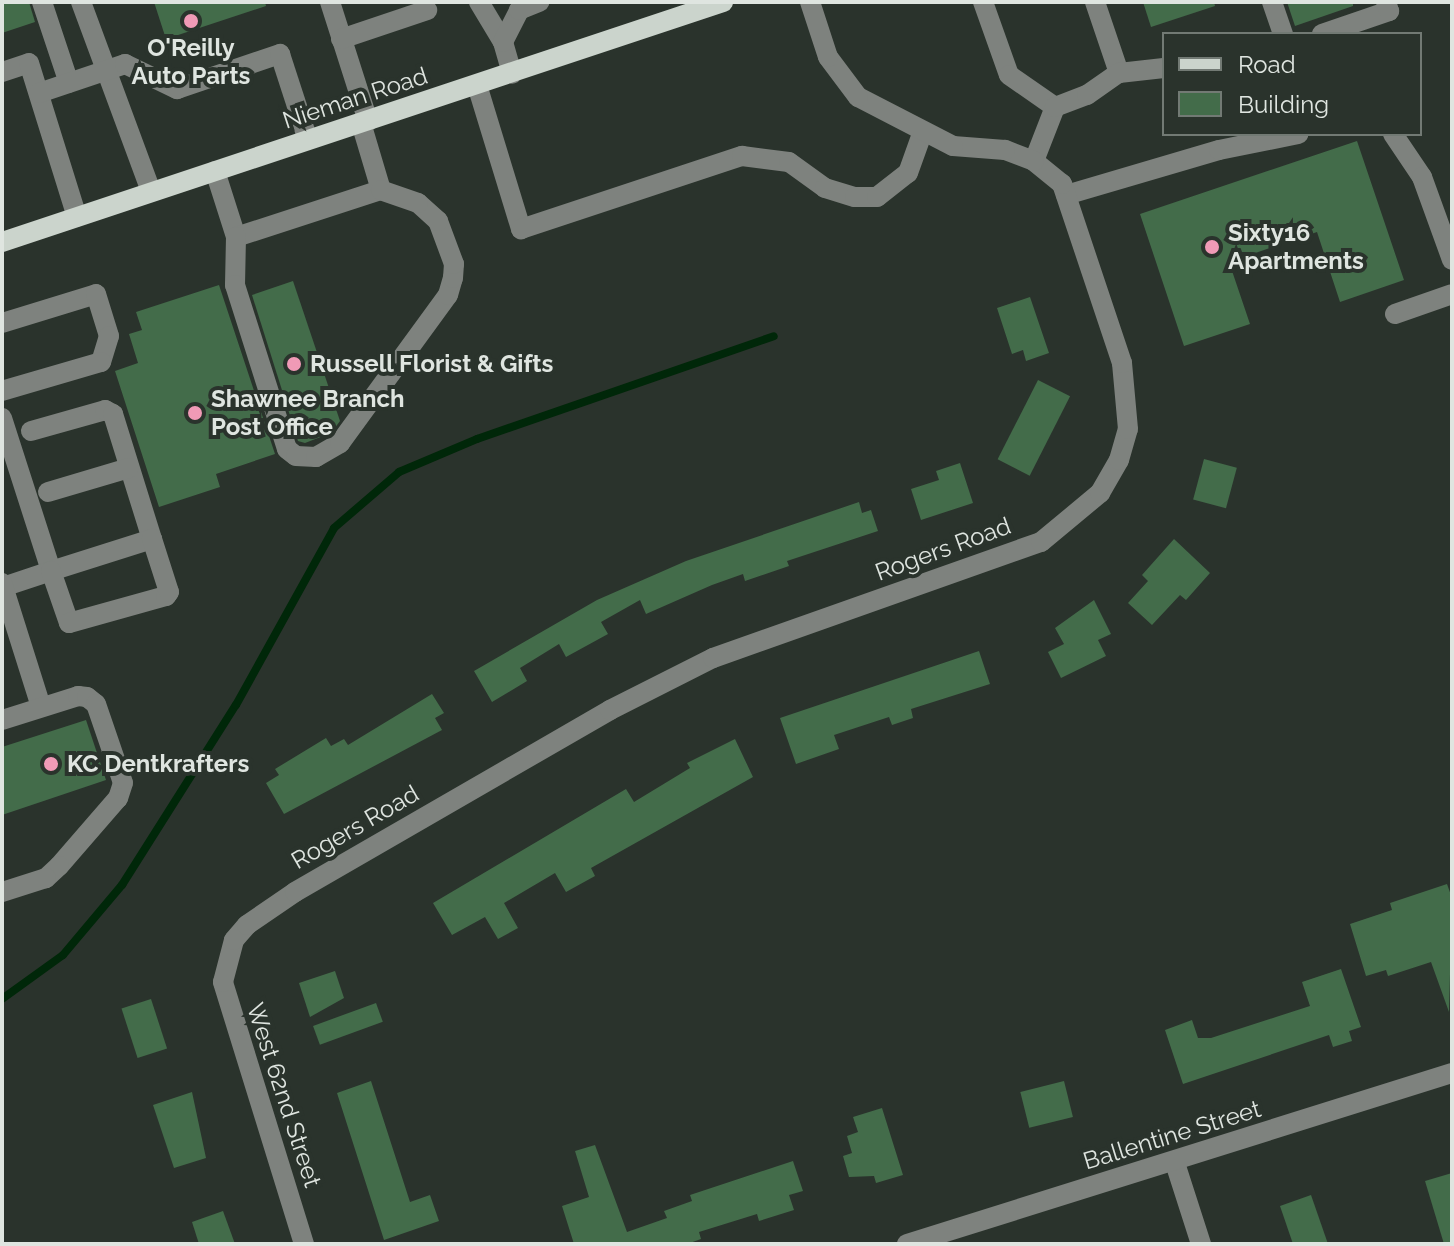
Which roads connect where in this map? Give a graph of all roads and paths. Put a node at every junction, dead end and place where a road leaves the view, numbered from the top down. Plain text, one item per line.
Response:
1 (42, 2) edge
2 (81, 2) edge
3 (330, 2) edge
4 (479, 2) edge
5 (539, 2) edge
6 (723, 2) edge
7 (810, 2) edge
8 (983, 2) edge
9 (1095, 2) edge
10 (1272, 2) edge
11 (1386, 2) edge
12 (427, 10) dead end
13 (1282, 32) edge
14 (1328, 32) edge
15 (341, 39) junction
16 (503, 42) junction
17 (1162, 68) edge
18 (106, 70) junction
19 (2, 72) edge
20 (1119, 73) junction
21 (512, 74) junction
22 (69, 83) junction
23 (477, 85) junction
24 (39, 93) junction
25 (1055, 107) junction
26 (364, 122) junction
27 (922, 134) junction
28 (1288, 136) edge
29 (1394, 136) edge
30 (308, 140) junction
31 (1034, 161) junction
32 (215, 171) junction
33 (381, 190) junction
34 (151, 191) junction
35 (1066, 195) junction
36 (77, 217) junction
37 (236, 237) junction
38 (2, 242) edge
39 (1452, 260) edge
40 (1452, 294) edge
41 (1395, 314) dead end
42 (2, 323) edge
43 (2, 391) edge
44 (2, 418) edge
45 (31, 431) dead end
46 (129, 468) junction
47 (48, 492) dead end
48 (152, 539) junction
49 (51, 571) junction
50 (3, 585) edge
51 (41, 707) junction
52 (2, 720) edge
53 (2, 892) edge
54 (226, 959) joint
55 (1452, 1073) edge
56 (1175, 1163) junction
57 (304, 1244) edge
58 (907, 1244) edge
59 (1201, 1244) edge

1 - 22 street
2 - 18 street
3 - 15 street
4 - 16 street
5 - 16 street
6 - 21 main road, Nieman Road
7 - 27 street, Rogers Road
8 - 25 street
9 - 20 street
10 - 13 street
11 - 14 street
12 - 15 street
15 - 26 street
16 - 21 street
17 - 20 street
18 - 22 street
18 - 30 street
18 - 34 street
19 - 24 street
20 - 25 street
21 - 23 main road, Nieman Road
22 - 24 street
23 - 26 main road, Nieman Road
23 - 27 street
24 - 36 street
25 - 31 street
26 - 30 main road, Nieman Road
26 - 33 street
27 - 31 street, Rogers Road
28 - 35 street
29 - 39 street
30 - 32 main road, Nieman Road
31 - 35 street, Rogers Road
32 - 34 main road, Nieman Road
32 - 37 street
33 - 37 street
33 - 37 street
34 - 36 main road, Nieman Road
35 - 54 street, Rogers Road
36 - 38 main road, Nieman Road
40 - 41 street
42 - 43 street
44 - 49 street
45 - 46 street
46 - 47 street
46 - 48 street
48 - 49 street
48 - 49 street
49 - 50 street
50 - 51 street
51 - 52 street
51 - 53 street
54 - 57 street, West 62nd Street
55 - 56 street, Ballentine Street
56 - 58 street, Ballentine Street
56 - 59 street

